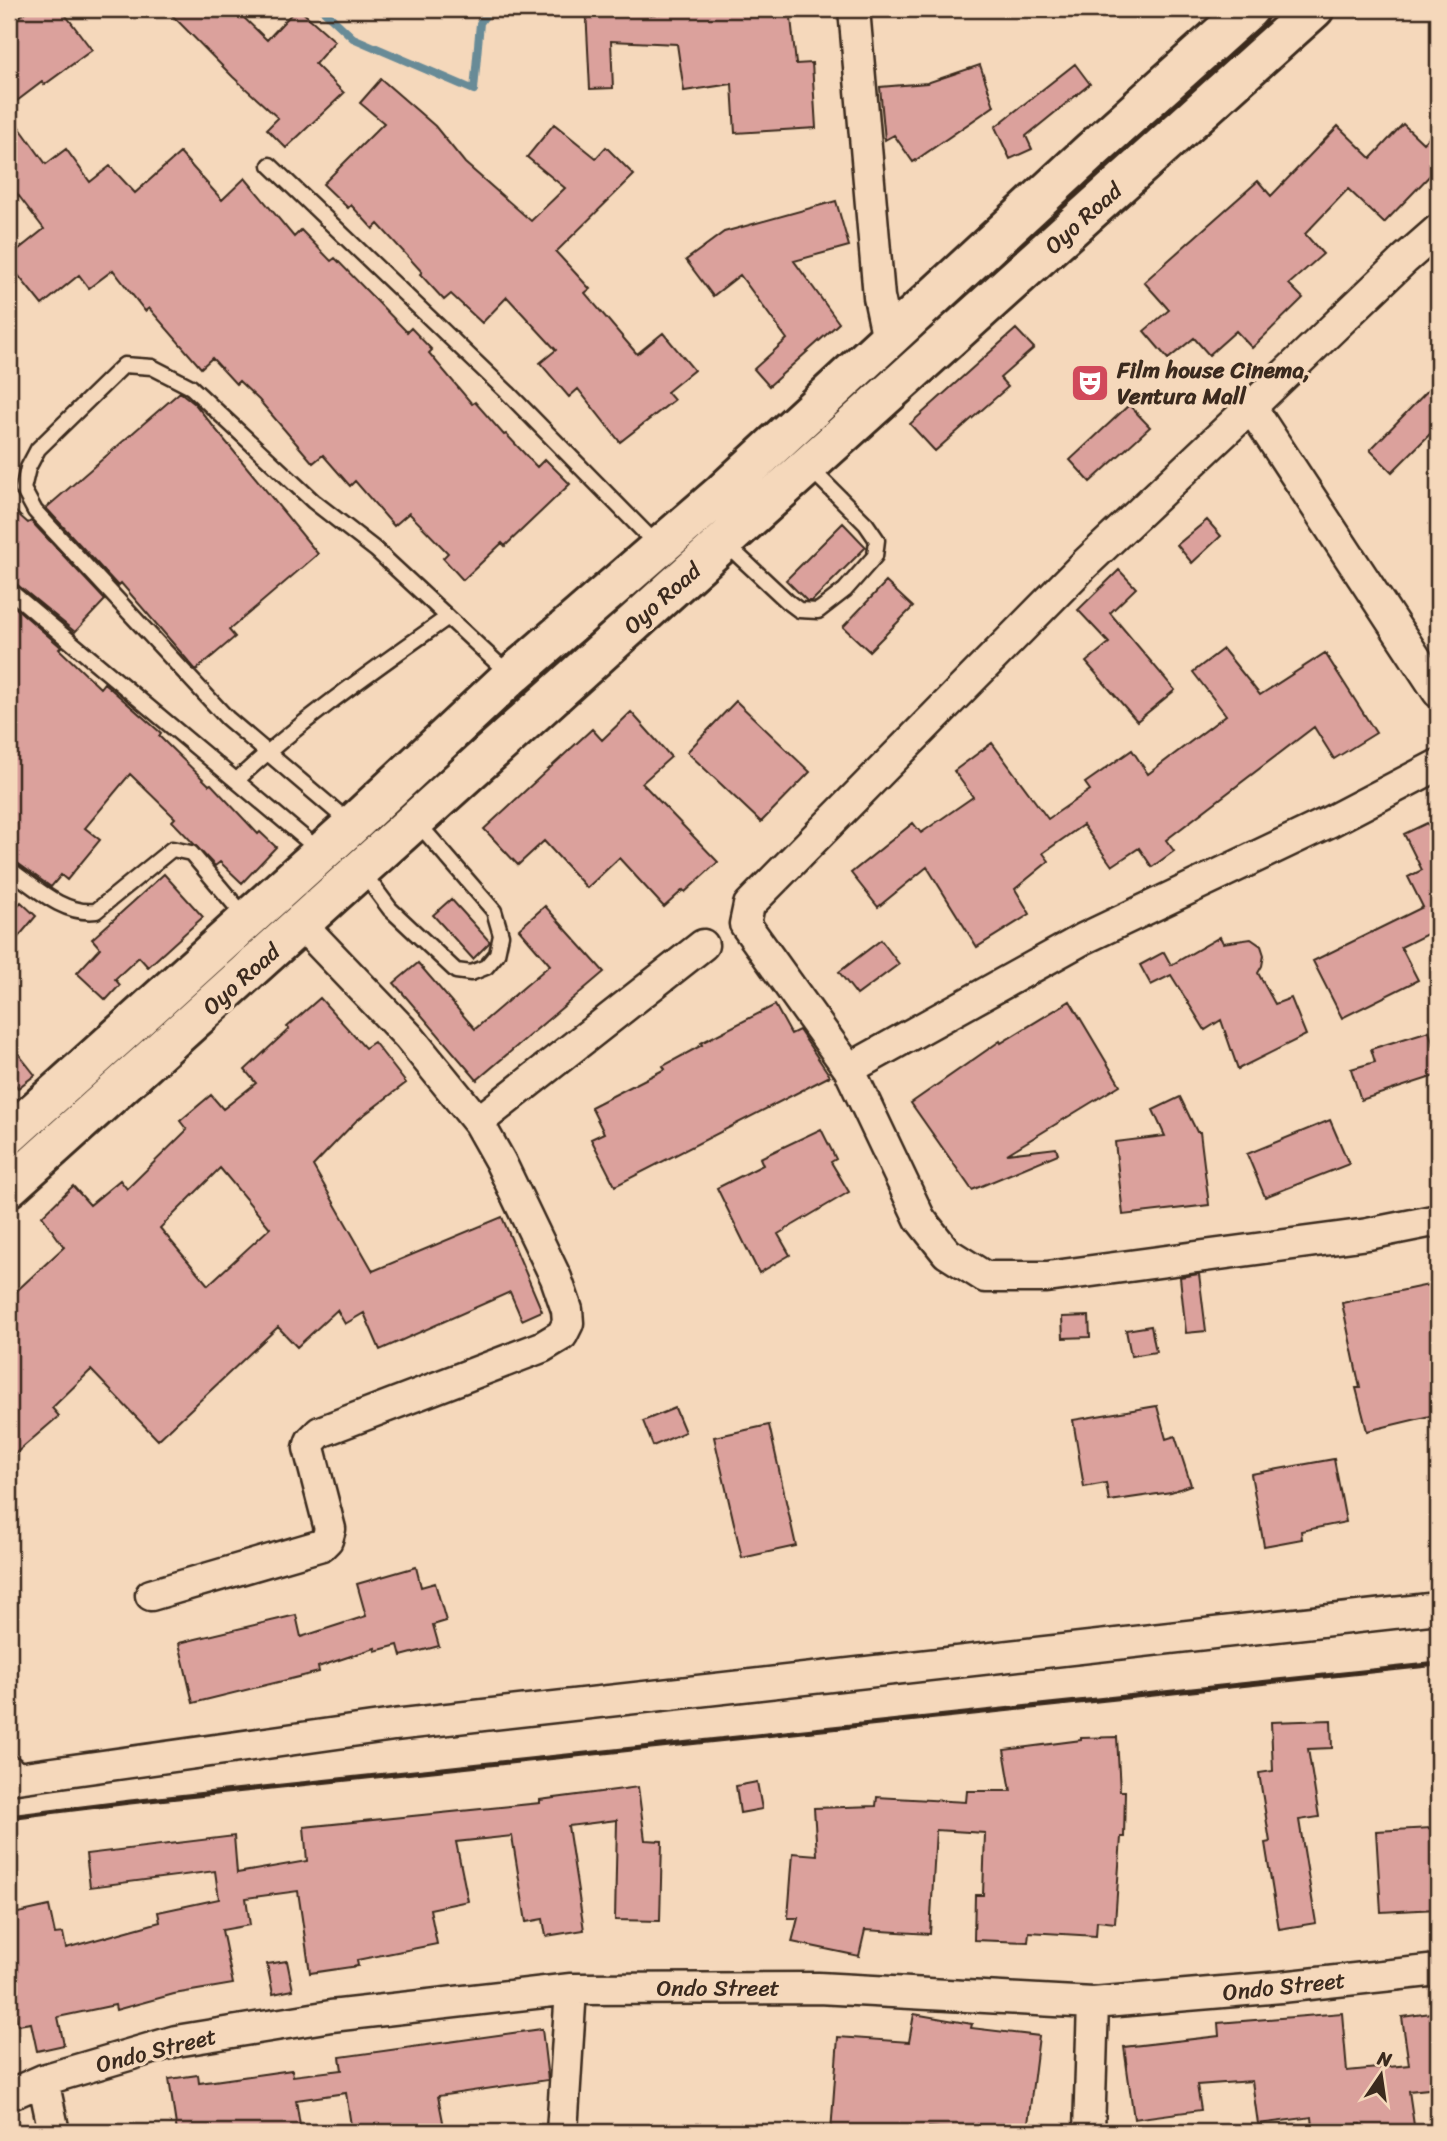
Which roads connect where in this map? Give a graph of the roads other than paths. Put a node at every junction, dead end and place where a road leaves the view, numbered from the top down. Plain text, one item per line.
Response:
1 (854, 9) edge
2 (1249, 9) edge
3 (1314, 9) edge
4 (270, 165) dead end
5 (1438, 230) edge
6 (888, 339) junction
7 (1251, 407) junction
8 (808, 466) junction
9 (724, 542) junction
10 (660, 548) junction
11 (9, 590) edge
12 (448, 617) junction
13 (511, 676) junction
14 (1438, 692) edge
15 (267, 752) junction
16 (1438, 765) edge
17 (237, 780) junction
18 (415, 820) junction
19 (335, 839) junction
20 (9, 869) edge
21 (361, 869) junction
22 (247, 919) junction
23 (302, 925) junction
24 (703, 945) dead end
25 (849, 1069) junction
26 (478, 1122) junction
27 (9, 1135) edge
28 (9, 1187) edge
29 (1438, 1220) edge
30 (151, 1595) dead end
31 (1438, 1608) edge
32 (9, 1771) edge
33 (1438, 1970) edge
34 (571, 1989) junction
35 (1093, 2003) junction
36 (43, 2080) junction
37 (9, 2095) edge
38 (54, 2132) edge
39 (562, 2132) edge
40 (1089, 2132) edge

1 - 6 street
2 - 6 main road, Oyo Road
3 - 8 main road, Oyo Road
4 - 10 lane
5 - 7 street
6 - 10 main road, Oyo Road
7 - 14 street
7 - 25 street
8 - 9 main road, Oyo Road
8 - 9 lane
9 - 18 main road, Oyo Road
10 - 13 main road, Oyo Road
11 - 17 lane
12 - 13 lane
12 - 15 lane
12 - 15 lane
13 - 19 main road, Oyo Road
15 - 17 lane
15 - 19 lane
16 - 25 street
17 - 19 lane
18 - 21 main road, Oyo Road
18 - 21 lane
19 - 21 main road
19 - 22 main road, Oyo Road
20 - 22 lane
21 - 23 main road, Oyo Road
22 - 27 main road, Oyo Road
23 - 26 street
23 - 28 main road, Oyo Road
24 - 26 street
25 - 29 street
26 - 30 street
31 - 32 street
33 - 35 street, Ondo Street
34 - 35 street, Ondo Street
34 - 36 street, Ondo Street
34 - 39 street
35 - 40 street
36 - 37 street, Ondo Street
36 - 38 street

